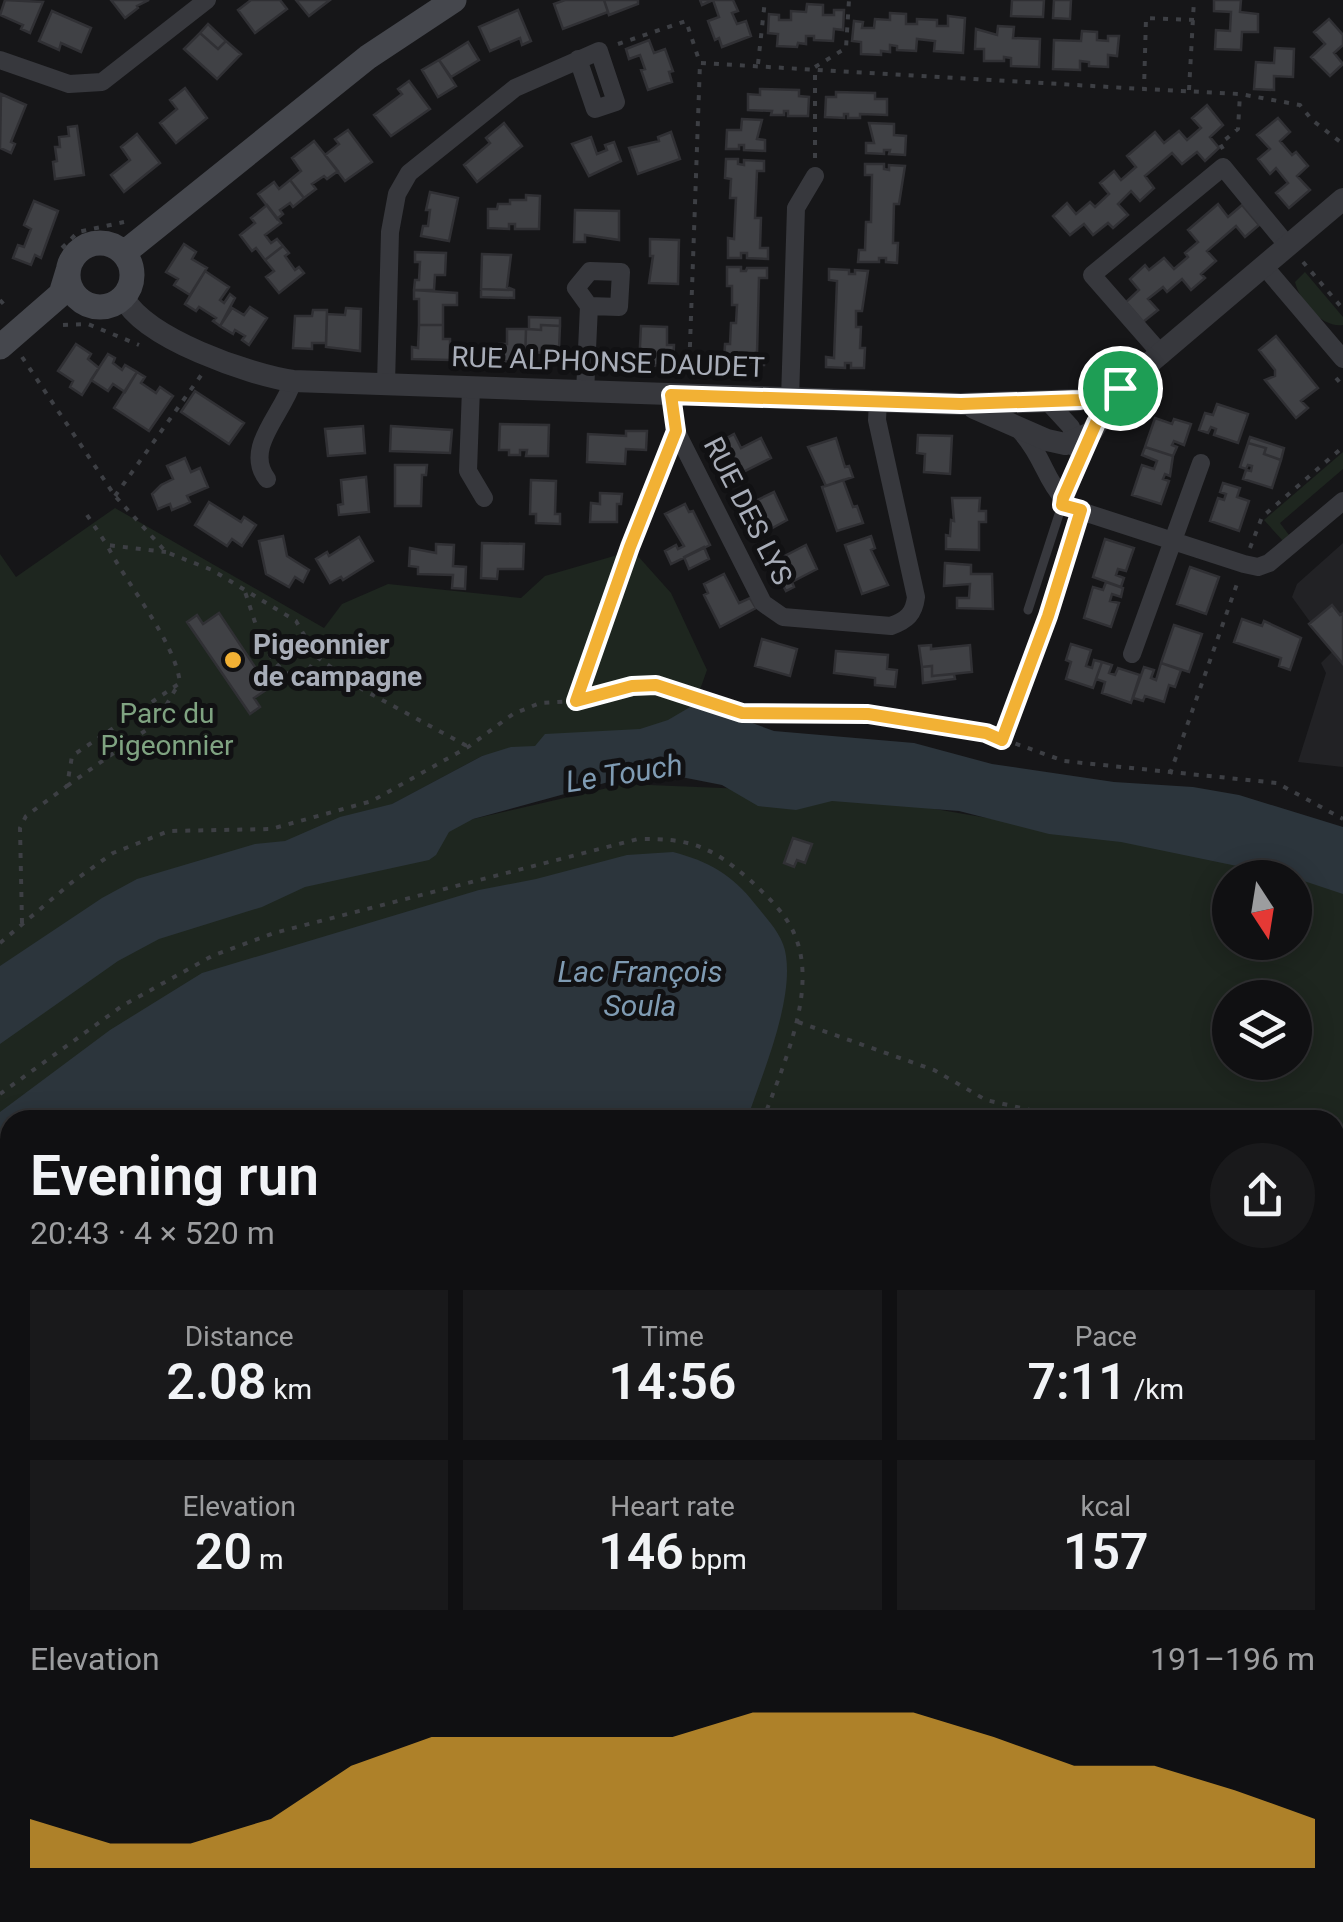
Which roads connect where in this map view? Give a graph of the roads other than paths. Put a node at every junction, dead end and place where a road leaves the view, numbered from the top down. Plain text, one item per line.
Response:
1 (206, 0) edge
2 (454, 0) edge
3 (578, 59) junction
4 (0, 60) edge
5 (815, 176) road end
6 (1343, 198) edge
7 (1294, 252) junction
8 (124, 253) junction
9 (68, 270) junction
10 (1270, 273) junction
11 (124, 298) junction
12 (84, 304) junction
13 (589, 306) dead end
14 (23, 330) junction
15 (0, 347) edge
16 (1162, 355) junction
17 (1343, 358) edge
18 (293, 380) junction
19 (386, 384) junction
20 (471, 388) junction
21 (1120, 388) junction
22 (585, 393) junction
23 (680, 395) junction
24 (790, 398) junction
25 (878, 401) junction
26 (1048, 402) junction
27 (961, 404) junction
28 (1018, 430) junction
29 (676, 431) junction
30 (1081, 445) junction
31 (1201, 463) dead end
32 (267, 478) dead end
33 (484, 498) dead end
34 (1343, 501) edge
35 (1062, 502) junction
36 (1174, 541) junction
37 (630, 547) road end
38 (1028, 610) dead end
39 (1132, 654) dead end

1 - 4 street
2 - 8 main road
3 - 3 street
3 - 19 street
5 - 24 street
6 - 7 street
7 - 10 street
7 - 16 street
8 - 9 main road
8 - 11 main road
9 - 12 main road
9 - 14 main road
10 - 16 street
10 - 17 street
11 - 12 main road
11 - 18 street, RUE ALPHONSE DAUDET
12 - 14 main road
13 - 22 street
14 - 15 main road
16 - 21 street
18 - 19 street, RUE ALPHONSE DAUDET
18 - 32 street
19 - 20 street, RUE ALPHONSE DAUDET
20 - 22 street, RUE ALPHONSE DAUDET
20 - 33 street
21 - 26 street, RUE ALPHONSE DAUDET
21 - 30 street
22 - 23 street, RUE ALPHONSE DAUDET
23 - 24 street, RUE ALPHONSE DAUDET
23 - 29 street, RUE DES LYS
24 - 25 street, RUE ALPHONSE DAUDET
25 - 27 street, RUE ALPHONSE DAUDET
25 - 29 street, RUE DES LYS
26 - 27 street, RUE ALPHONSE DAUDET
26 - 30 street
27 - 28 street
28 - 30 street
28 - 35 street
29 - 37 street, RUE DES LYS
30 - 35 street
31 - 36 street
34 - 36 street
35 - 36 street
35 - 38 lane
36 - 39 street

